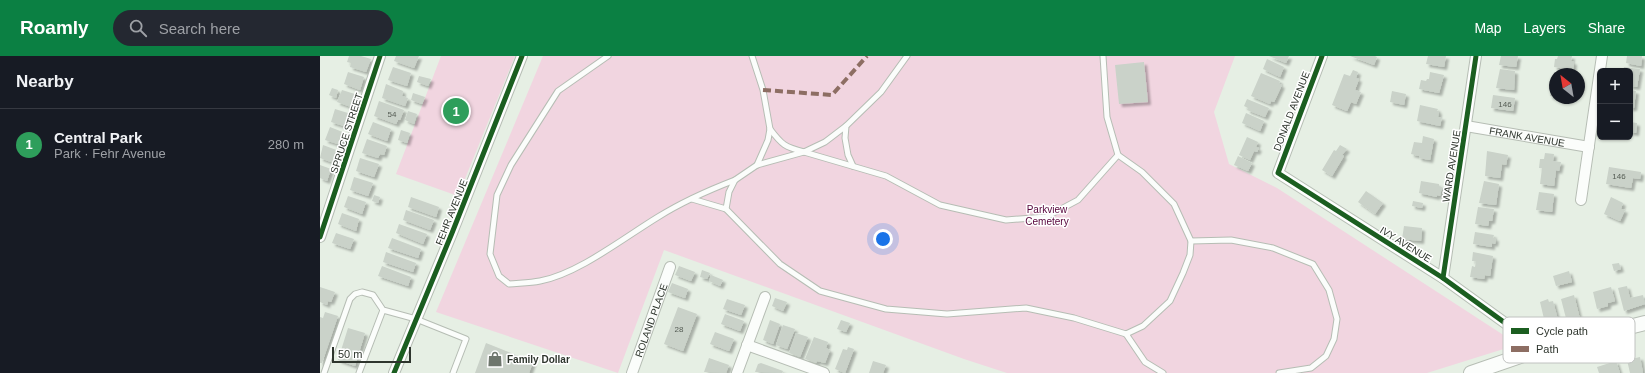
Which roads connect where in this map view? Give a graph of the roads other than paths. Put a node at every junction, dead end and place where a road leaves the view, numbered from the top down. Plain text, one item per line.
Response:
1 (380, 56) edge
2 (522, 56) edge
3 (608, 56) edge
4 (752, 56) edge
5 (907, 56) edge
6 (1103, 56) edge
7 (1322, 56) edge
8 (1476, 56) edge
9 (1602, 56) edge
10 (846, 126) junction
11 (1466, 126) junction
12 (770, 129) junction
13 (1589, 147) junction
14 (804, 152) junction
15 (1118, 155) junction
16 (757, 165) junction
17 (853, 166) junction
18 (1278, 173) joint
19 (735, 180) junction
20 (692, 199) junction
21 (1581, 200) dead end
22 (726, 209) junction
23 (320, 237) edge
24 (1191, 241) junction
25 (670, 267) dead end
26 (1443, 278) junction
27 (766, 297) dead end
28 (383, 310) junction
29 (416, 319) junction
30 (1503, 321) edge
31 (1645, 322) edge
32 (1635, 325) edge
33 (1126, 334) junction
34 (747, 345) junction
35 (1503, 362) edge
36 (324, 373) edge
37 (359, 373) edge
38 (394, 373) edge
39 (453, 373) edge
40 (632, 373) edge
41 (737, 373) edge
42 (824, 373) edge
43 (1163, 373) edge
44 (1279, 373) edge
45 (1471, 373) edge

1 - 23 street, SPRUCE STREET
2 - 29 street, FEHR AVENUE
3 - 20 lane
4 - 12 lane
5 - 10 lane
6 - 15 lane
7 - 18 street, DONALD AVENUE
8 - 11 street, WARD AVENUE
9 - 13 street
10 - 14 lane
10 - 17 lane
11 - 13 street, FRANK AVENUE
11 - 26 street, WARD AVENUE
12 - 14 lane
12 - 16 lane
13 - 21 street
14 - 16 lane
14 - 17 lane
15 - 17 lane
15 - 24 lane
16 - 19 lane
18 - 26 street, IVY AVENUE
19 - 20 lane
19 - 22 lane
20 - 22 lane
22 - 33 lane
24 - 33 lane
24 - 44 lane
25 - 40 street, ROLAND PLACE
26 - 30 street, IVY AVENUE
27 - 34 street
28 - 29 lane
28 - 36 lane
28 - 37 lane
29 - 38 street, FEHR AVENUE
29 - 39 lane
31 - 32 street
33 - 43 lane
34 - 41 street
34 - 42 street
35 - 45 street

